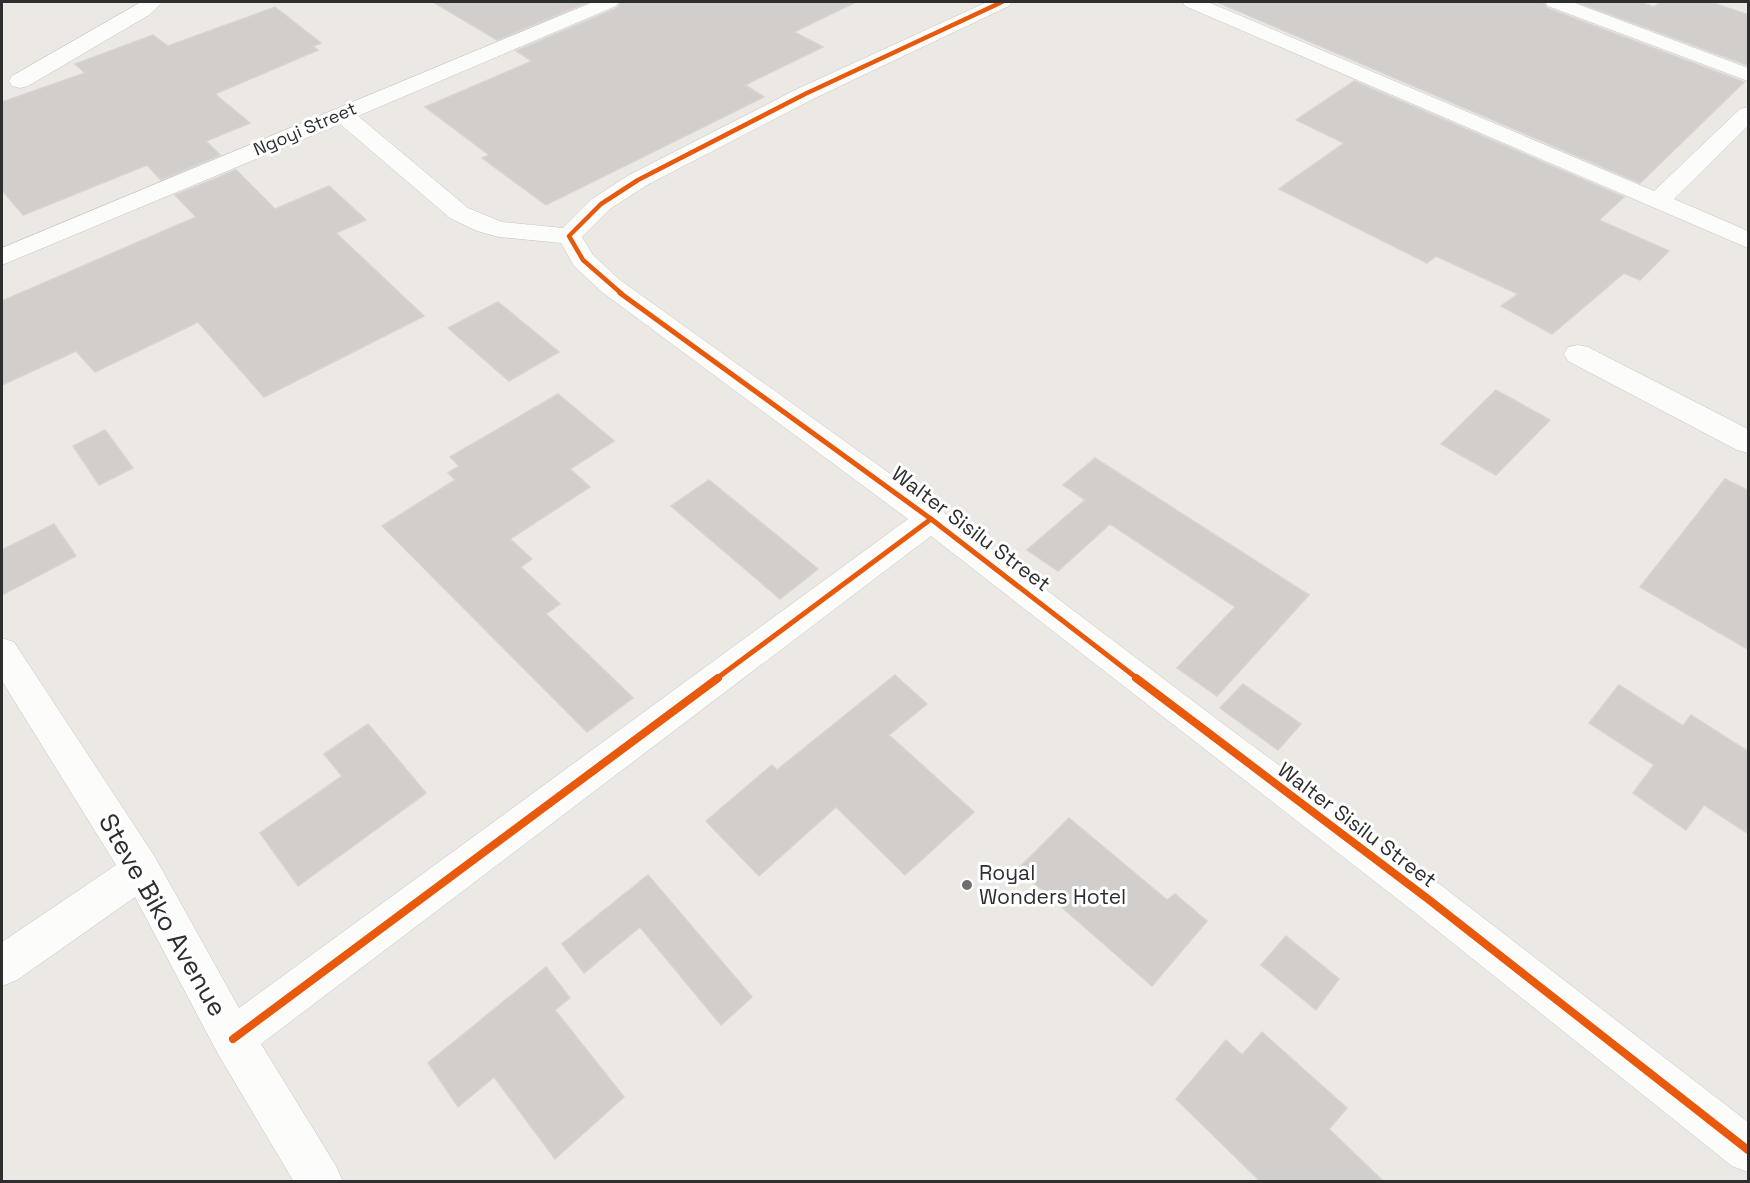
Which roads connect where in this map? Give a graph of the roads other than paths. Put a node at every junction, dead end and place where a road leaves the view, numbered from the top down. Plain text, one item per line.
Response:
1 (153, 2) edge
2 (609, 2) edge
3 (1002, 2) edge
4 (1192, 2) edge
5 (1246, 2) edge
6 (1555, 2) edge
7 (1223, 15) junction
8 (1749, 75) edge
9 (20, 81) dead end
10 (342, 113) junction
11 (1749, 114) edge
12 (1658, 201) junction
13 (569, 236) junction
14 (1749, 240) edge
15 (2, 256) edge
16 (1578, 354) dead end
17 (1749, 442) edge
18 (931, 519) junction
19 (2, 652) edge
20 (141, 870) junction
21 (2, 966) edge
22 (233, 1039) junction
23 (1749, 1149) edge
24 (320, 1182) edge

1 - 9 street
2 - 10 street, Ngoyi Street
3 - 13 street
4 - 7 street
5 - 7 street
6 - 8 street
7 - 12 street
10 - 13 street
10 - 15 street, Ngoyi Street
11 - 12 street
12 - 14 street
13 - 18 street, Walter Sisilu Street
16 - 17 street
18 - 22 street
18 - 23 street, Walter Sisilu Street
19 - 20 street, Steve Biko Avenue
20 - 21 street
20 - 22 street, Steve Biko Avenue
22 - 24 street, Steve Biko Avenue

